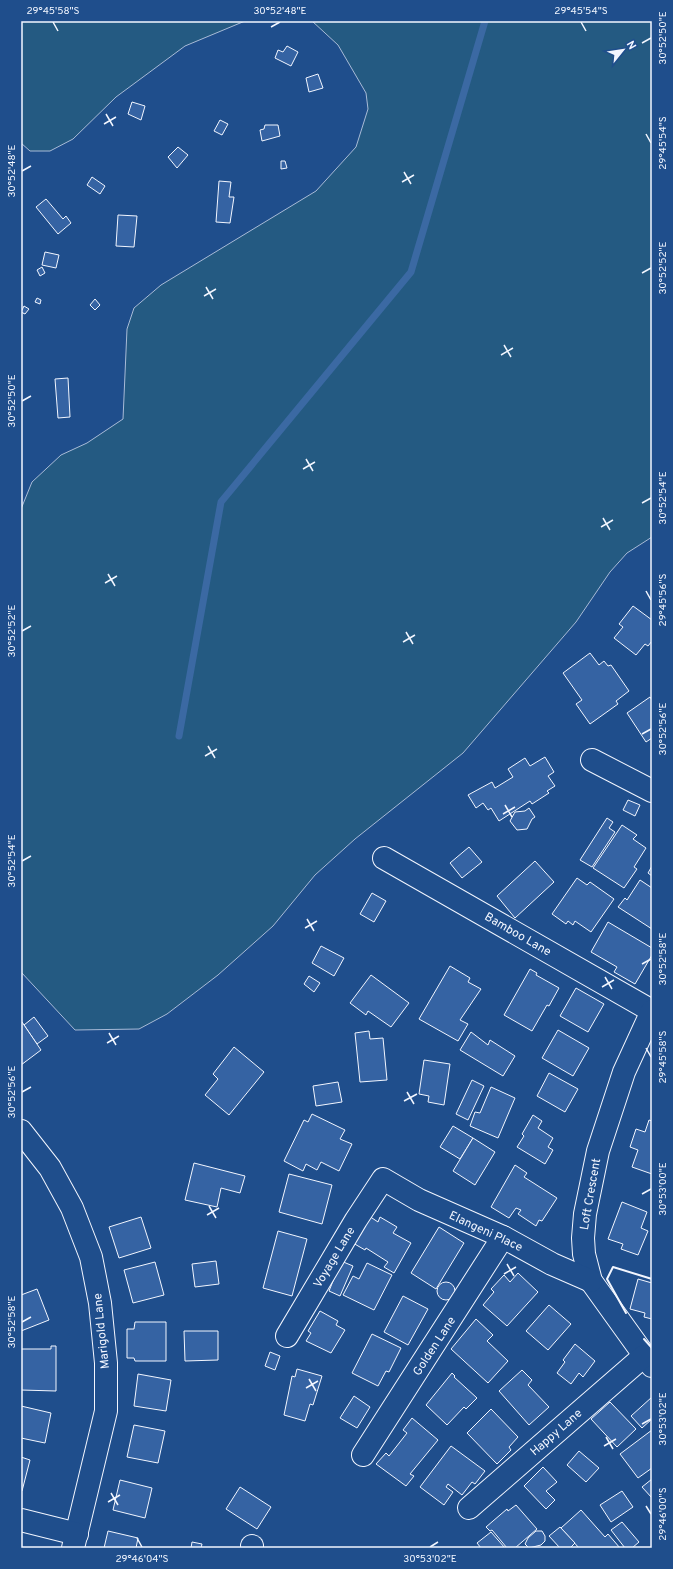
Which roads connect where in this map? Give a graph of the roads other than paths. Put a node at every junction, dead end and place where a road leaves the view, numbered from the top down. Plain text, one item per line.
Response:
1 (592, 760) dead end
2 (652, 791) edge
3 (384, 858) dead end
4 (652, 1011) edge
5 (21, 1131) edge
6 (383, 1179) joint
7 (503, 1237) junction
8 (591, 1281) junction
9 (287, 1336) dead end
10 (648, 1361) edge
11 (363, 1455) dead end
12 (469, 1508) dead end
13 (21, 1520) edge
14 (75, 1541) edge

1 - 2 street
3 - 4 street, Bamboo Lane
4 - 8 street, Loft Crescent
5 - 14 street, Marigold Lane
6 - 7 street, Elangeni Place
6 - 9 street, Voyage Lane
7 - 8 street, Elangeni Place
7 - 11 street, Golden Lane
8 - 10 street, Loft Crescent
10 - 12 street, Happy Lane
13 - 14 street

